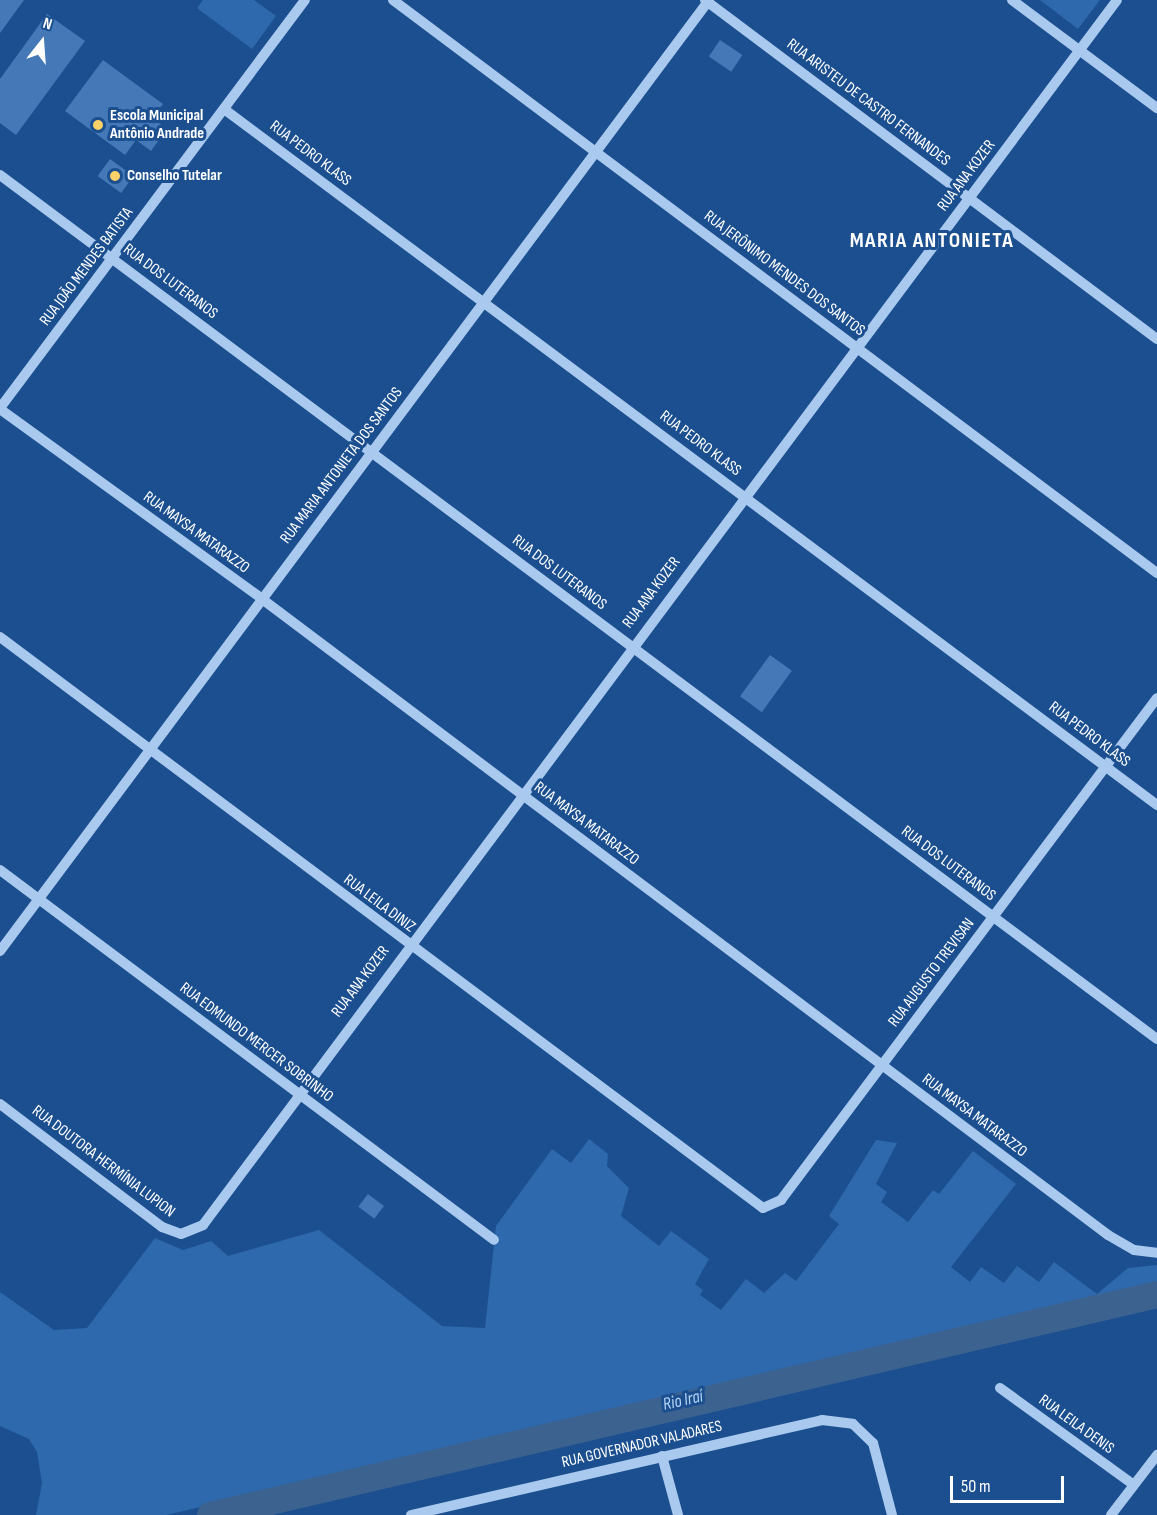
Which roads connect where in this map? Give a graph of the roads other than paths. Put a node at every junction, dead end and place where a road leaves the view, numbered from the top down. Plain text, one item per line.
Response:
1 (305, 0) edge
2 (393, 0) edge
3 (1012, 0) edge
4 (1117, 0) edge
5 (707, 1) edge
6 (1080, 50) junction
7 (1157, 108) edge
8 (224, 109) junction
9 (595, 151) junction
10 (0, 175) edge
11 (969, 198) junction
12 (112, 258) junction
13 (483, 302) junction
14 (1157, 339) edge
15 (856, 347) junction
16 (0, 409) edge
17 (372, 452) junction
18 (743, 495) junction
19 (1157, 573) edge
20 (262, 599) junction
21 (0, 637) edge
22 (632, 646) junction
23 (1157, 698) edge
24 (151, 749) junction
25 (1106, 766) junction
26 (522, 794) junction
27 (1157, 805) edge
28 (0, 870) edge
29 (39, 898) junction
30 (993, 916) junction
31 (408, 945) junction
32 (0, 951) edge
33 (1157, 1039) edge
34 (882, 1065) junction
35 (297, 1093) junction
36 (0, 1104) edge
37 (741, 1194) joint
38 (217, 1207) joint
39 (494, 1240) dead end
40 (1157, 1252) edge
41 (1000, 1388) dead end
42 (1157, 1455) edge
43 (662, 1456) junction
44 (1134, 1485) junction
45 (458, 1503) junction
46 (411, 1515) edge
47 (461, 1515) edge
48 (678, 1515) edge
49 (892, 1515) edge
50 (1111, 1515) edge

1 - 8 street, RUA JOÃO MENDES BATISTA
2 - 9 street, RUA JERÔNIMO MENDES DOS SANTOS
3 - 6 street
4 - 6 street, RUA ANA KOZER
5 - 9 street, RUA MARIA ANTONIETA DOS SANTOS
5 - 11 street, RUA ARISTEU DE CASTRO FERNANDES
6 - 7 street
6 - 11 street, RUA ANA KOZER
8 - 12 street, RUA JOÃO MENDES BATISTA
8 - 13 street, RUA PEDRO KLASS
9 - 13 street, RUA MARIA ANTONIETA DOS SANTOS
9 - 15 street, RUA JERÔNIMO MENDES DOS SANTOS
10 - 12 street, RUA DOS LUTERANOS
11 - 14 street, RUA ARISTEU DE CASTRO FERNANDES
11 - 15 street, RUA ANA KOZER
12 - 16 street, RUA JOÃO MENDES BATISTA
12 - 17 street, RUA DOS LUTERANOS
13 - 17 street, RUA MARIA ANTONIETA DOS SANTOS
13 - 18 street, RUA PEDRO KLASS
15 - 18 street, RUA ANA KOZER
15 - 19 street, RUA JERÔNIMO MENDES DOS SANTOS
16 - 20 street, RUA MAYSA MATARAZZO
17 - 20 street, RUA MARIA ANTONIETA DOS SANTOS
17 - 22 street, RUA DOS LUTERANOS
18 - 22 street, RUA ANA KOZER
18 - 25 street, RUA PEDRO KLASS
20 - 24 street, RUA MARIA ANTONIETA DOS SANTOS
20 - 26 street, RUA MAYSA MATARAZZO
21 - 24 street, RUA LEILA DINIZ
22 - 26 street, RUA ANA KOZER
22 - 30 street, RUA DOS LUTERANOS
23 - 25 street, RUA AUGUSTO TREVISAN
24 - 29 street, RUA MARIA ANTONIETA DOS SANTOS
24 - 31 street, RUA LEILA DINIZ
25 - 27 street, RUA PEDRO KLASS
25 - 30 street, RUA AUGUSTO TREVISAN
26 - 31 street, RUA ANA KOZER
26 - 34 street, RUA MAYSA MATARAZZO
28 - 29 street, RUA EDMUNDO MERCER SOBRINHO
29 - 32 street, RUA MARIA ANTONIETA DOS SANTOS
29 - 35 street, RUA EDMUNDO MERCER SOBRINHO
30 - 33 street, RUA DOS LUTERANOS
30 - 34 street, RUA AUGUSTO TREVISAN
31 - 35 street, RUA ANA KOZER
31 - 37 street, RUA LEILA DINIZ
34 - 37 street, RUA AUGUSTO TREVISAN
34 - 40 street, RUA MAYSA MATARAZZO
35 - 38 street, RUA ANA KOZER
35 - 39 street, RUA EDMUNDO MERCER SOBRINHO
36 - 38 street, RUA DOUTORA HERMÍNIA LUPION
41 - 44 street, RUA LEILA DENIS
42 - 44 street
43 - 45 street, RUA GOVERNADOR VALADARES
43 - 48 street
43 - 49 street, RUA GOVERNADOR VALADARES
44 - 50 street
45 - 46 street, RUA GOVERNADOR VALADARES
45 - 47 street

